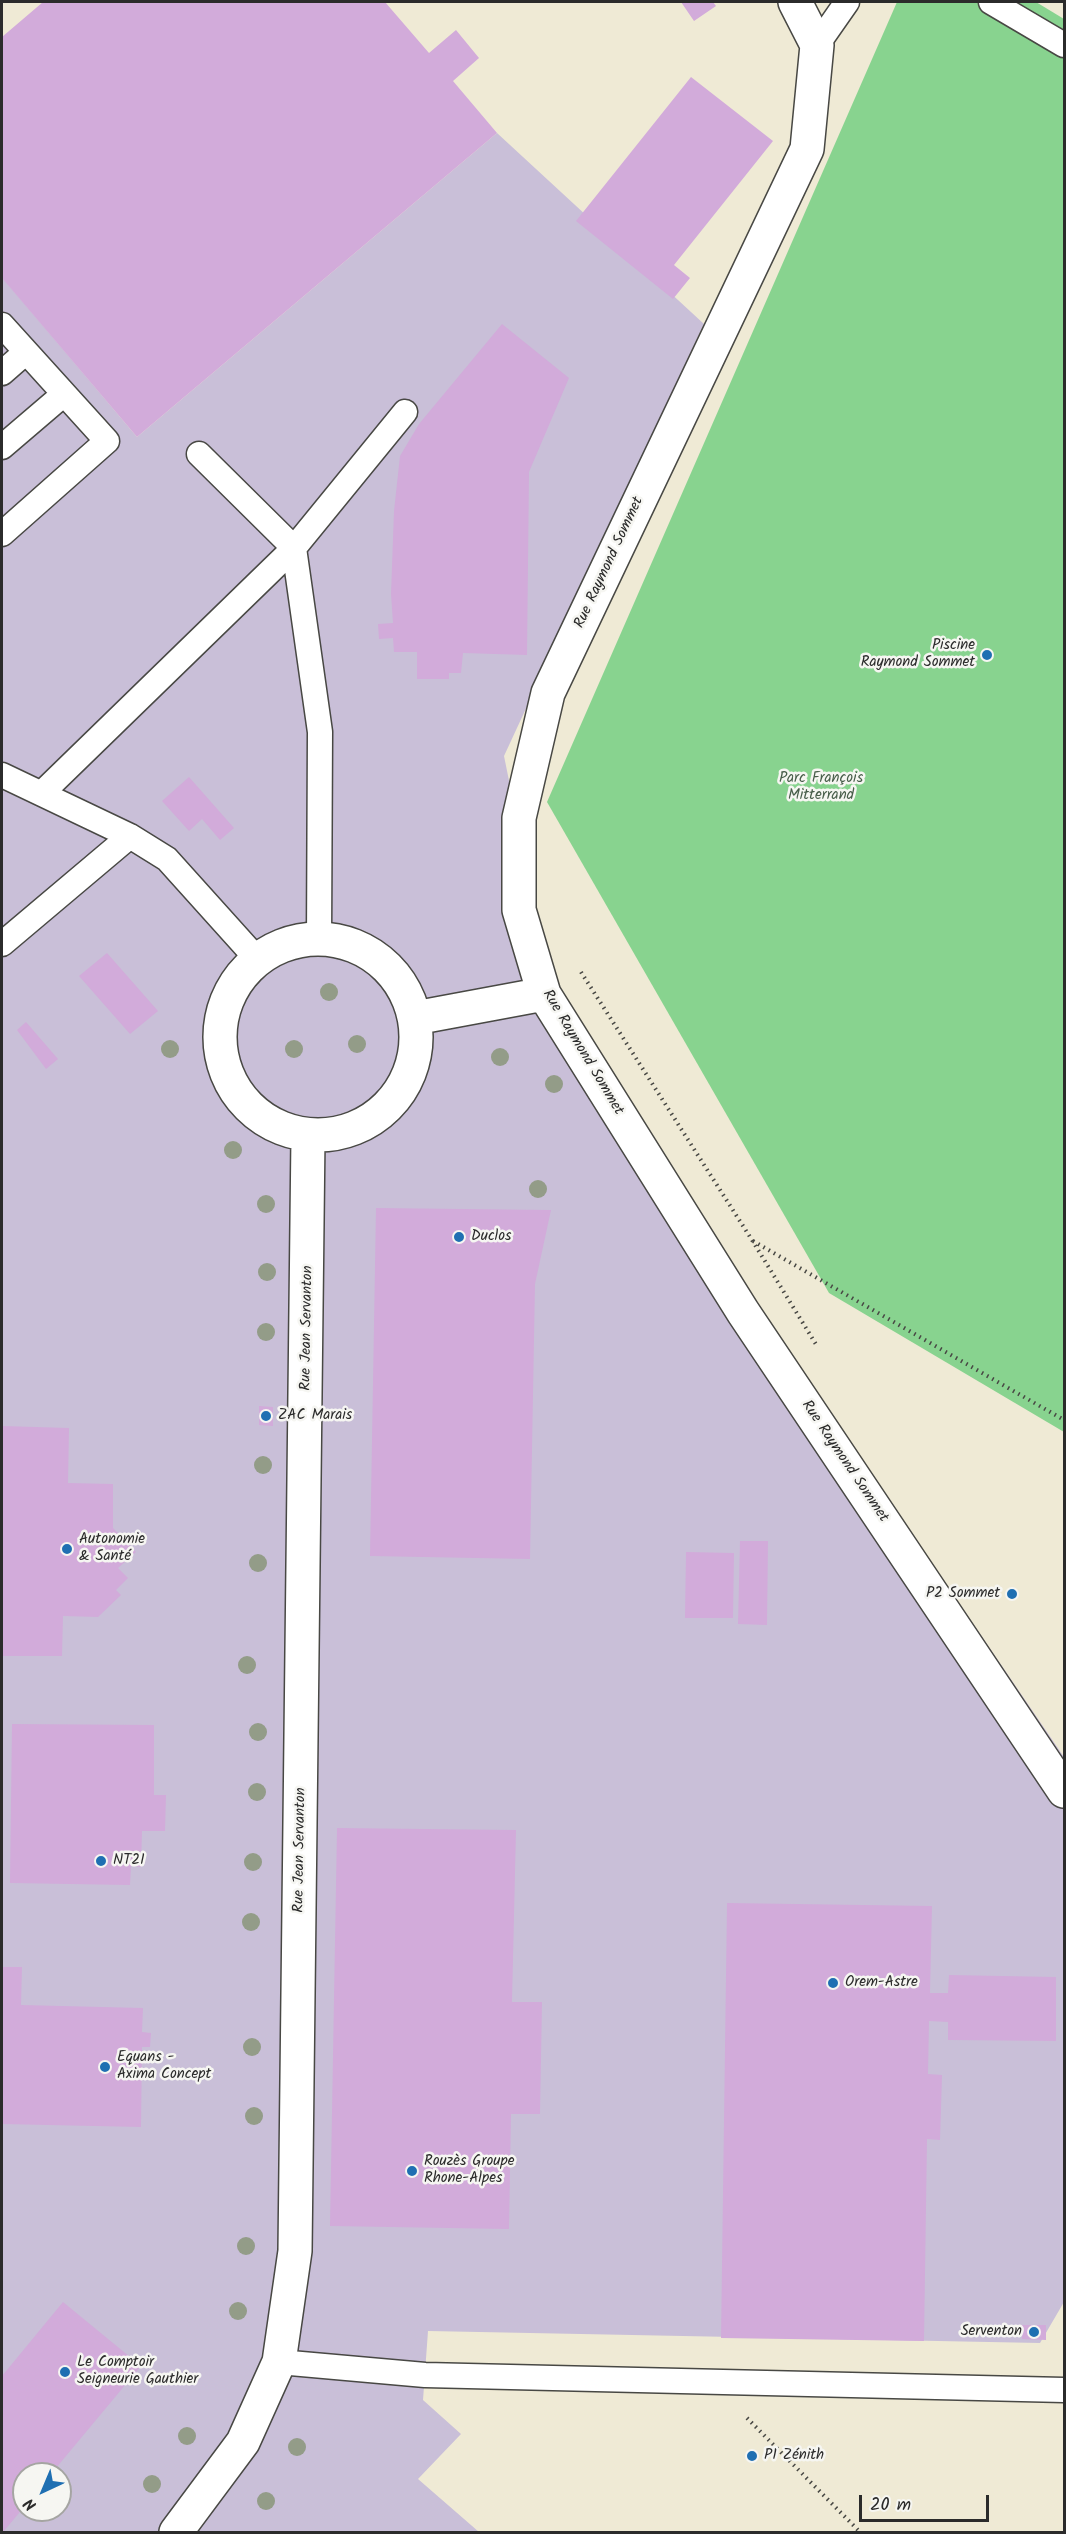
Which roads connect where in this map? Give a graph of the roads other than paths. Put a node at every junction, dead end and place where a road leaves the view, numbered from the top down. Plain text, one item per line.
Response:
1 (795, 2) edge
2 (847, 2) edge
3 (991, 2) edge
4 (817, 45) junction
5 (1065, 45) edge
6 (2, 325) edge
7 (26, 352) junction
8 (2, 373) edge
9 (64, 394) junction
10 (405, 412) dead end
11 (2, 447) edge
12 (199, 454) dead end
13 (2, 534) edge
14 (294, 548) junction
15 (2, 775) edge
16 (42, 793) junction
17 (130, 836) junction
18 (319, 939) junction
19 (2, 944) edge
20 (257, 959) junction
21 (540, 980) junction
22 (415, 1018) junction
23 (308, 1136) junction
24 (1065, 1791) edge
25 (279, 2362) junction
26 (1065, 2390) edge
27 (176, 2532) edge

1 - 4 street
2 - 4 lane
3 - 5 lane
4 - 21 street, Rue Raymond Sommet
6 - 7 lane
7 - 8 lane
7 - 9 lane
9 - 11 lane
9 - 13 lane
10 - 14 lane
12 - 14 lane
14 - 16 lane
14 - 18 lane
15 - 16 lane
16 - 17 lane
17 - 19 lane
17 - 20 lane
18 - 20 street
18 - 22 street
20 - 23 street
21 - 22 street
21 - 24 street, Rue Raymond Sommet
22 - 23 street
23 - 25 street, Rue Jean Servanton
25 - 26 lane
25 - 27 street, Rue Jean Servanton

